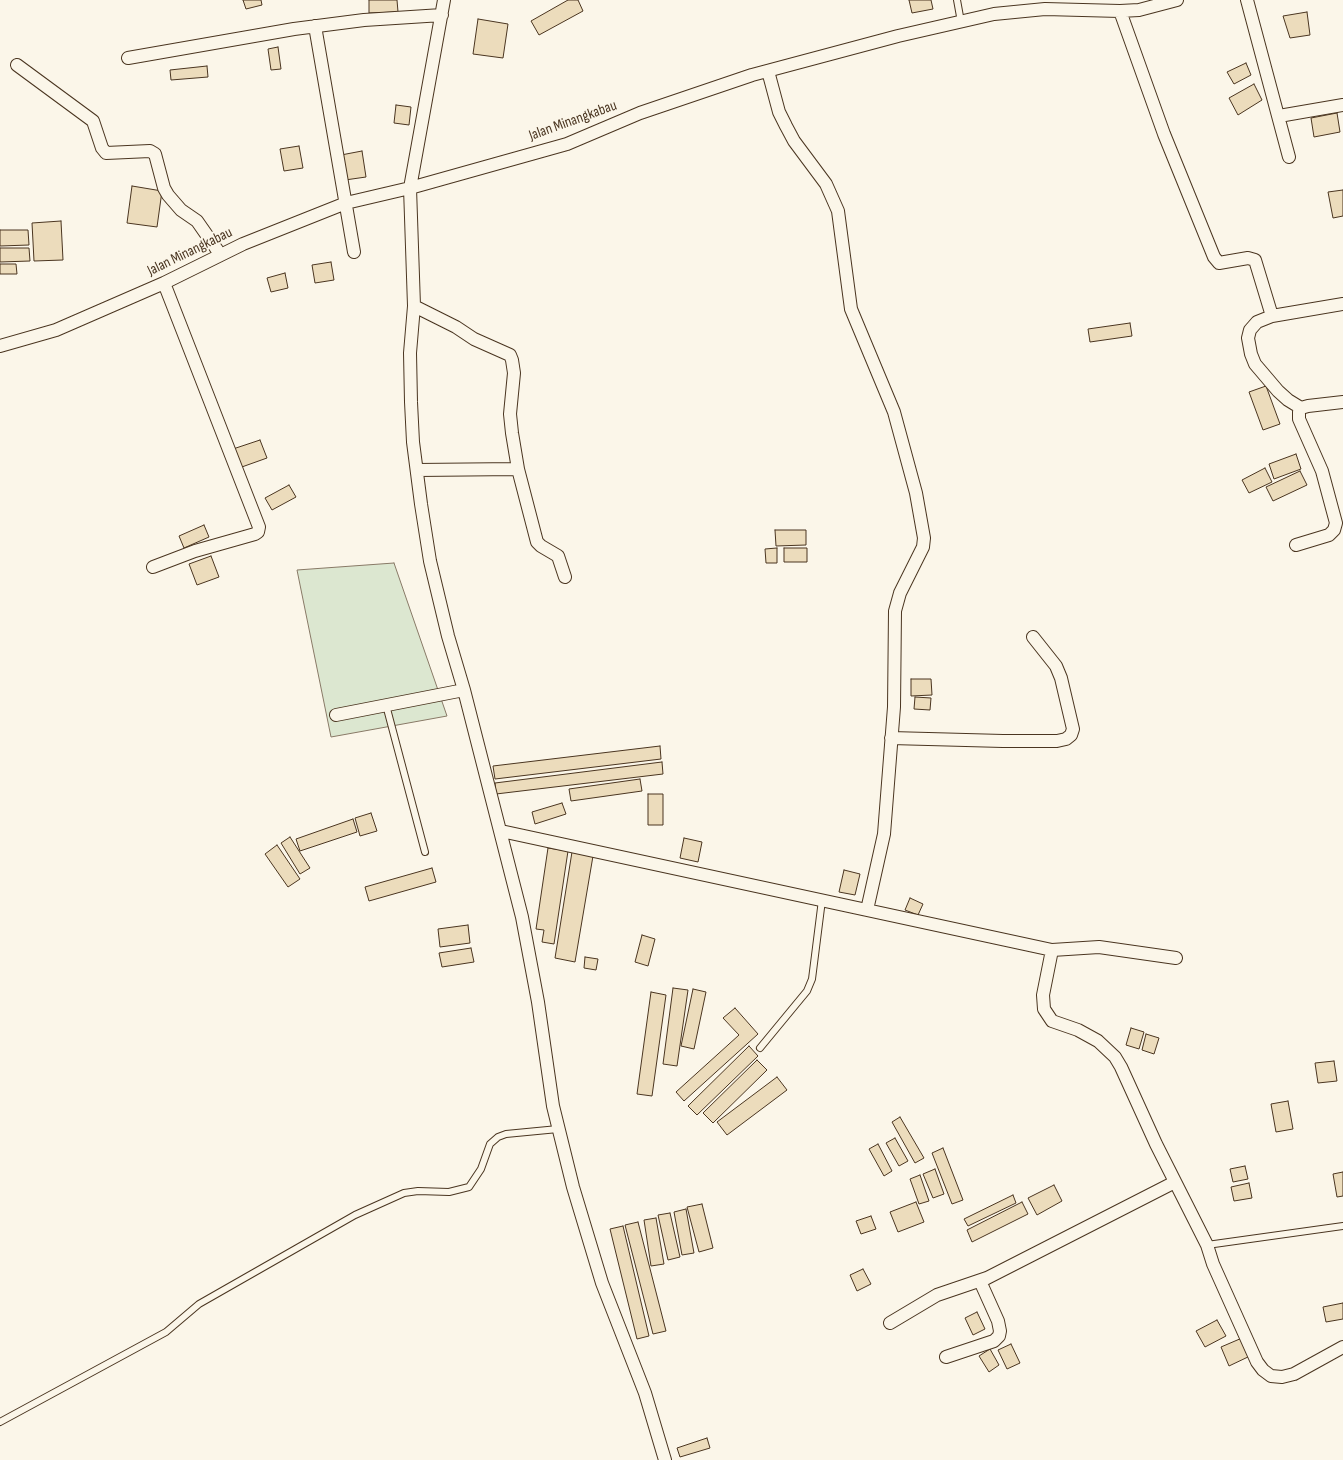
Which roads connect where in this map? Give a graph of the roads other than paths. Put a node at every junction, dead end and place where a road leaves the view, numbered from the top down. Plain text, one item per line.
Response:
1 (444, 0) edge
2 (957, 0) edge
3 (1176, 0) edge
4 (1247, 0) edge
5 (1120, 11) junction
6 (442, 14) junction
7 (961, 22) junction
8 (315, 26) junction
9 (128, 58) dead end
10 (17, 65) dead end
11 (768, 71) junction
12 (1343, 105) edge
13 (1279, 116) junction
14 (1289, 157) dead end
15 (410, 188) junction
16 (346, 203) junction
17 (354, 252) dead end
18 (220, 254) junction
19 (164, 283) junction
20 (1343, 304) edge
21 (414, 306) junction
22 (1272, 316) junction
23 (0, 346) edge
24 (1343, 402) edge
25 (1301, 408) junction
26 (518, 469) junction
27 (417, 470) junction
28 (1296, 545) dead end
29 (153, 567) dead end
30 (565, 577) dead end
31 (1033, 637) dead end
32 (464, 690) junction
33 (386, 705) junction
34 (336, 715) dead end
35 (891, 738) junction
36 (501, 831) junction
37 (425, 852) dead end
38 (822, 900) junction
39 (868, 910) junction
40 (1052, 950) junction
41 (1176, 958) dead end
42 (760, 1048) dead end
43 (558, 1129) junction
44 (1175, 1182) junction
45 (1343, 1226) edge
46 (1207, 1245) junction
47 (980, 1281) junction
48 (890, 1323) dead end
49 (1343, 1347) edge
50 (946, 1357) dead end
51 (0, 1422) edge
52 (666, 1460) edge

1 - 6 street
2 - 7 lane
3 - 5 street, Jalan Minangkabau
4 - 13 street
5 - 7 street, Jalan Minangkabau
5 - 22 street
6 - 8 street
6 - 15 street
7 - 11 street, Jalan Minangkabau
8 - 9 street
8 - 16 street
10 - 18 street
11 - 15 street, Jalan Minangkabau
11 - 35 street
12 - 13 street
13 - 14 street
15 - 16 street, Jalan Minangkabau
15 - 21 street
16 - 17 street
16 - 18 street, Jalan Minangkabau
18 - 19 street, Jalan Minangkabau
19 - 23 street, Jalan Minangkabau
19 - 29 street
20 - 22 street
21 - 26 street
21 - 27 street
22 - 25 street
24 - 25 street
25 - 28 street
26 - 27 street
26 - 30 street
27 - 32 street
31 - 35 street
32 - 33 street
32 - 36 street
33 - 34 street
33 - 37 lane
35 - 39 street
36 - 38 street
36 - 43 street
38 - 39 street
38 - 42 lane
39 - 40 street
40 - 41 street
40 - 44 street
43 - 51 lane
43 - 52 street
44 - 46 street
44 - 47 street
45 - 46 lane
46 - 49 street
47 - 48 street
47 - 50 street

